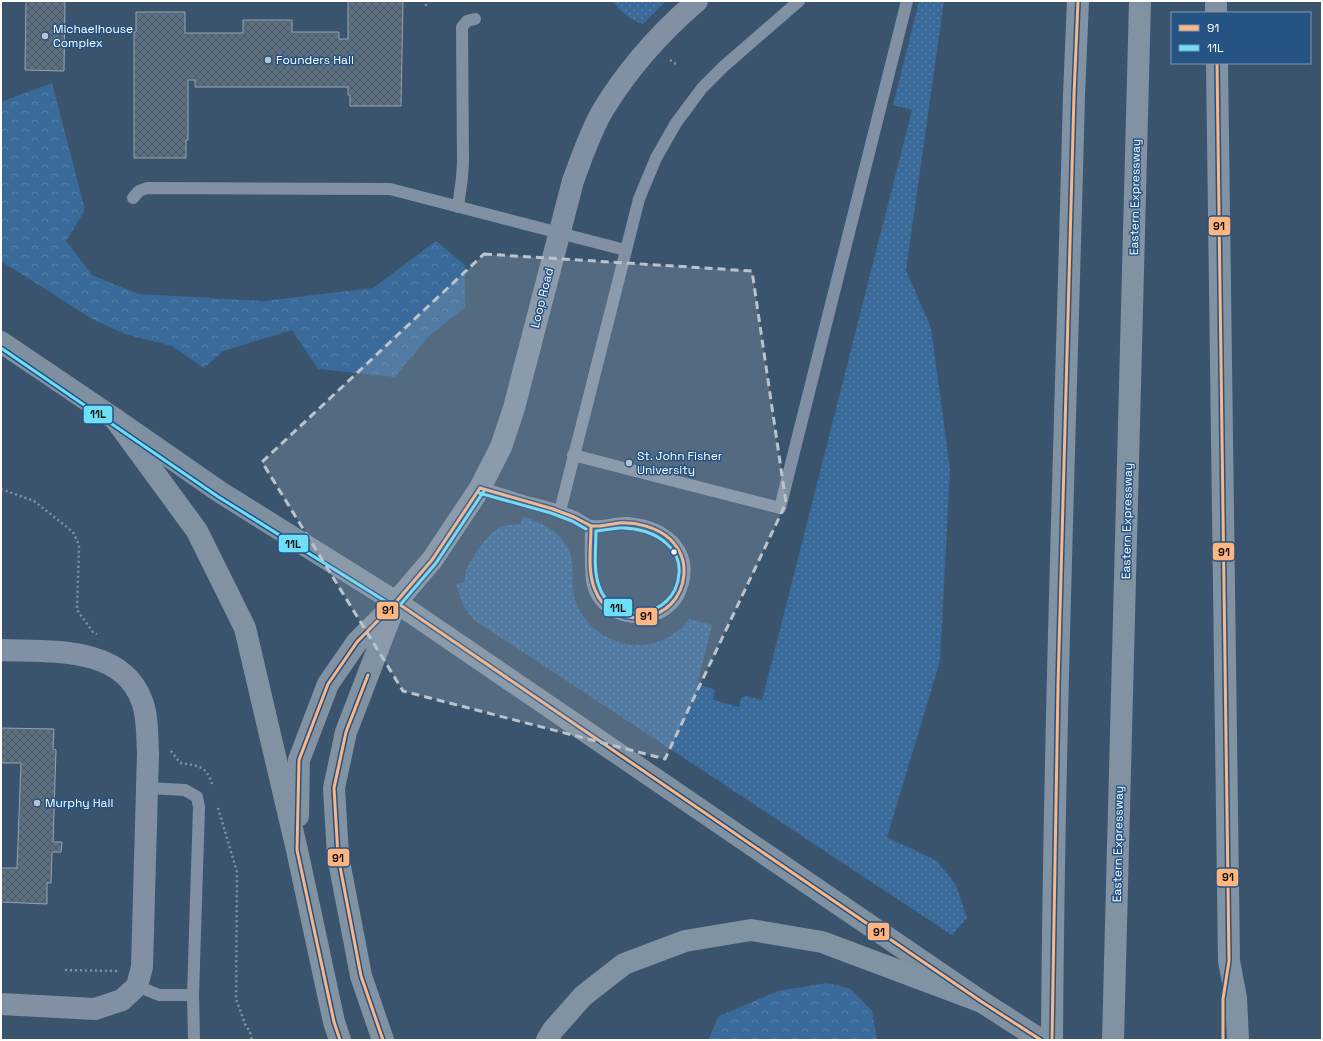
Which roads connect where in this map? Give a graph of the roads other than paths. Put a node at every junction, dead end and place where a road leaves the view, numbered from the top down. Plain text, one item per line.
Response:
1 (697, 1) edge
2 (799, 1) edge
3 (907, 1) edge
4 (1078, 1) edge
5 (1140, 1) edge
6 (1216, 1) edge
7 (1216, 12) edge
8 (475, 19) dead end
9 (1217, 64) edge
10 (133, 198) dead end
11 (458, 207) junction
12 (558, 233) junction
13 (625, 250) junction
14 (1, 342) edge
15 (115, 419) junction
16 (573, 455) junction
17 (480, 488) junction
18 (560, 511) junction
19 (591, 526) junction
20 (396, 602) junction
21 (1, 650) edge
22 (147, 788) junction
23 (297, 850) junction
24 (1229, 961) junction
25 (137, 986) junction
26 (193, 995) junction
27 (982, 1002) junction
28 (1, 1004) edge
29 (194, 1040) edge
30 (340, 1040) edge
31 (383, 1040) edge
32 (547, 1040) edge
33 (1041, 1040) edge
34 (1052, 1040) edge
35 (1113, 1040) edge
36 (1223, 1040) edge
37 (1238, 1040) edge

1 - 12 street, Loop Road
2 - 13 lane
3 - 16 lane
4 - 34 highway
5 - 35 highway, Eastern Expressway
6 - 7 highway
8 - 11 lane
9 - 24 highway
10 - 11 lane
11 - 12 lane
12 - 13 lane
12 - 17 street, Loop Road
13 - 16 lane
14 - 15 main road
15 - 20 main road
15 - 23 highway
16 - 18 lane
17 - 18 lane
17 - 20 street, Loop Road
18 - 19 lane
19 - 19 lane
20 - 23 highway
20 - 27 main road
20 - 31 highway
21 - 22 street
22 - 25 street
22 - 26 lane
23 - 30 highway
24 - 36 highway
24 - 37 highway
25 - 26 lane
25 - 28 street
26 - 29 lane
27 - 32 highway
27 - 33 main road

